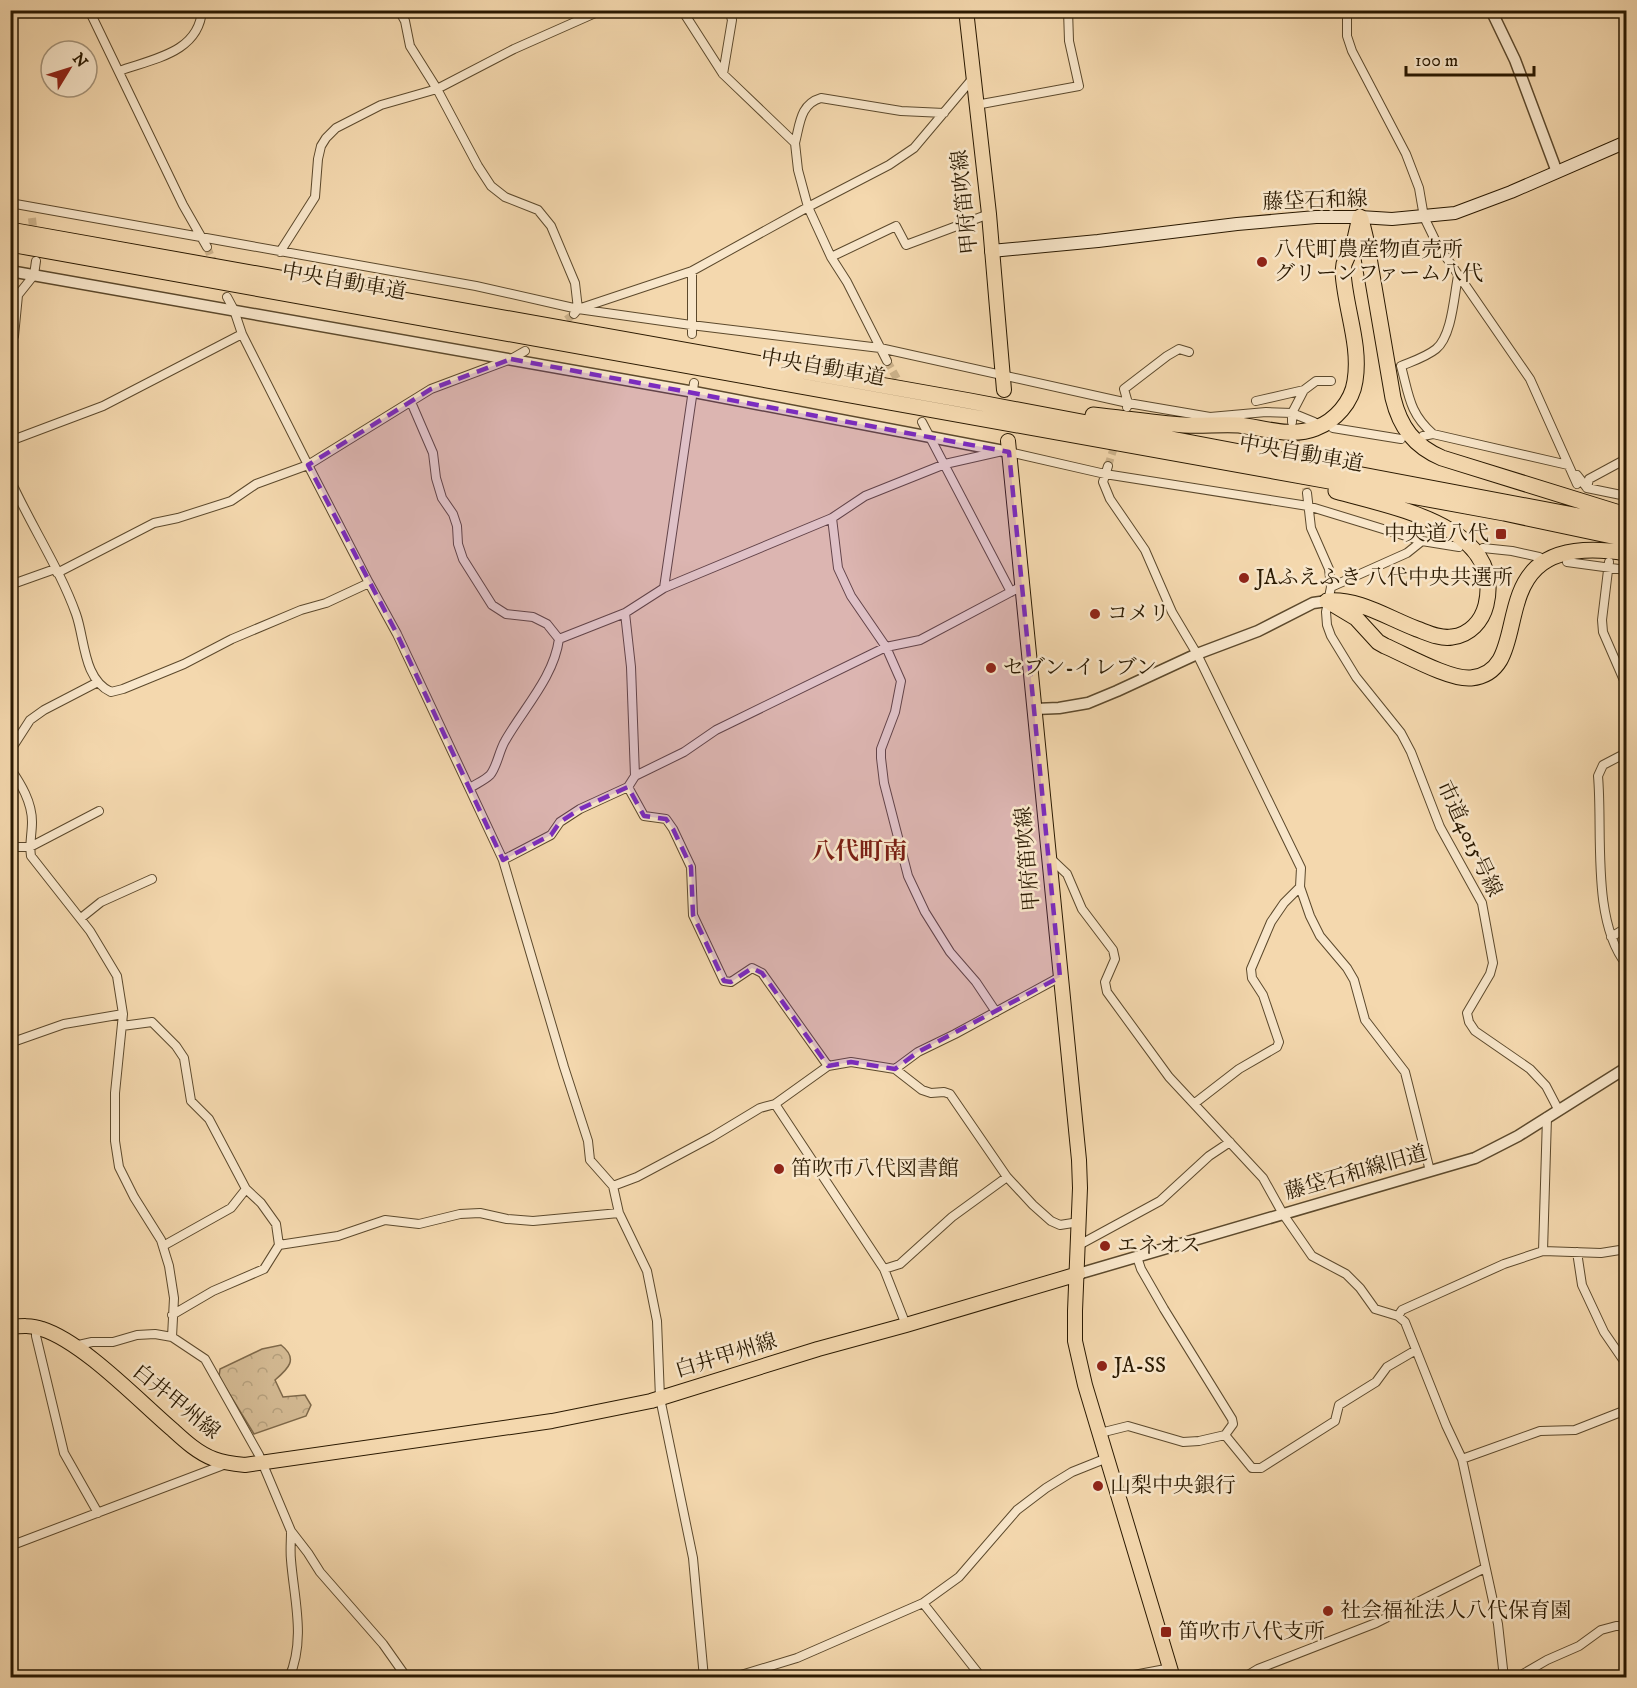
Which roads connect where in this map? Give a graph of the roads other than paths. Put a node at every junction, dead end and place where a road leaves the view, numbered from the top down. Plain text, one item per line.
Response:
1 (89, 10) edge
2 (202, 10) edge
3 (399, 10) edge
4 (602, 10) edge
5 (682, 10) edge
6 (729, 10) edge
7 (966, 10) edge
8 (1068, 10) edge
9 (1347, 10) edge
10 (1491, 10) edge
11 (119, 71) junction
12 (723, 74) junction
13 (973, 78) junction
14 (437, 90) junction
15 (976, 105) junction
16 (944, 113) junction
17 (1626, 142) edge
18 (795, 143) junction
19 (1557, 172) junction
20 (10, 203) edge
21 (31, 207) junction
22 (808, 207) junction
23 (989, 214) junction
24 (1360, 217) junction
25 (1424, 217) junction
26 (32, 218) tunnel mouth
27 (10, 230) edge
28 (205, 243) junction
29 (10, 244) edge
30 (991, 251) junction
31 (280, 252) junction
32 (831, 257) junction
33 (36, 261) dead end
34 (10, 271) edge
35 (692, 271) junction
36 (34, 275) junction
37 (1458, 276) junction
38 (227, 297) dead end
39 (234, 310) junction
40 (576, 311) junction
41 (691, 329) junction
42 (242, 334) junction
43 (10, 344) edge
44 (880, 348) junction
45 (525, 351) dead end
46 (1189, 352) dead end
47 (511, 359) junction
48 (887, 361) tunnel mouth
49 (1331, 381) dead end
50 (1003, 383) junction
51 (694, 387) junction
52 (1304, 390) junction
53 (970, 401) junction
54 (1256, 401) dead end
55 (411, 402) junction
56 (1127, 405) junction
57 (1292, 417) junction
58 (922, 422) dead end
59 (1314, 422) dead end
60 (1333, 428) dead end
61 (1433, 434) junction
62 (931, 436) junction
63 (1423, 436) dead end
64 (1401, 439) dead end
65 (10, 441) edge
66 (1108, 441) junction
67 (1007, 448) junction
68 (1626, 459) edge
69 (945, 464) junction
70 (1568, 464) junction
71 (308, 465) junction
72 (1107, 470) junction
73 (10, 479) edge
74 (1577, 484) dead end
75 (1587, 488) junction
76 (1307, 493) tunnel mouth
77 (1626, 496) edge
78 (1308, 506) junction
79 (1626, 515) edge
80 (832, 518) junction
81 (1626, 525) edge
82 (1626, 539) edge
83 (1422, 541) junction
84 (1459, 547) dead end
85 (1483, 548) dead end
86 (1626, 553) edge
87 (1539, 557) dead end
88 (1567, 562) dead end
89 (1609, 564) junction
90 (1626, 570) edge
91 (56, 571) junction
92 (369, 583) junction
93 (10, 585) edge
94 (664, 588) junction
95 (1016, 589) junction
96 (1329, 594) junction
97 (625, 613) junction
98 (559, 639) junction
99 (886, 647) junction
100 (1197, 654) junction
101 (98, 682) junction
102 (1626, 685) edge
103 (1035, 710) junction
104 (10, 751) edge
105 (1626, 753) edge
106 (10, 768) edge
107 (635, 776) junction
108 (14, 780) edge
109 (628, 787) junction
110 (470, 788) junction
111 (99, 812) dead end
112 (10, 844) edge
113 (30, 847) junction
114 (1049, 857) junction
115 (503, 860) junction
116 (152, 879) dead end
117 (1300, 887) junction
118 (81, 918) junction
119 (1626, 928) edge
120 (1611, 937) junction
121 (1626, 964) edge
122 (1060, 977) junction
123 (996, 1012) junction
124 (123, 1014) junction
125 (122, 1026) junction
126 (10, 1043) edge
127 (828, 1066) junction
128 (1626, 1068) edge
129 (895, 1069) junction
130 (1195, 1103) junction
131 (775, 1104) junction
132 (1558, 1109) junction
133 (1547, 1117) junction
134 (1230, 1143) junction
135 (1430, 1171) junction
136 (1007, 1177) junction
137 (613, 1186) junction
138 (246, 1189) junction
139 (619, 1213) junction
140 (1283, 1214) junction
141 (1079, 1222) junction
142 (279, 1245) junction
143 (1079, 1245) junction
144 (163, 1246) junction
145 (1626, 1249) edge
146 (1543, 1251) junction
147 (1577, 1252) junction
148 (1137, 1257) junction
149 (884, 1269) junction
150 (1078, 1274) junction
151 (172, 1314) junction
152 (1398, 1316) junction
153 (906, 1325) junction
154 (10, 1327) edge
155 (36, 1328) junction
156 (172, 1337) junction
157 (74, 1346) junction
158 (1416, 1350) junction
159 (1626, 1364) edge
160 (660, 1398) junction
161 (1626, 1410) edge
162 (1100, 1433) junction
163 (1225, 1435) junction
164 (1107, 1458) junction
165 (1462, 1459) junction
166 (226, 1463) junction
167 (262, 1464) junction
168 (98, 1513) junction
169 (291, 1531) junction
170 (10, 1546) edge
171 (1485, 1568) junction
172 (923, 1603) junction
173 (1626, 1626) edge
174 (1172, 1673) edge
175 (289, 1677) edge
176 (407, 1677) edge
177 (704, 1677) edge
178 (731, 1677) edge
179 (982, 1677) edge
180 (1118, 1677) edge
181 (1243, 1677) edge
182 (1504, 1677) edge
183 (1516, 1677) edge

1 - 11 street
2 - 11 street
3 - 14 street
4 - 14 street
5 - 12 street
6 - 12 street
7 - 13 main road, 甲府笛吹線
8 - 15 street
9 - 25 street
10 - 19 street
11 - 28 street
12 - 18 street
13 - 15 main road, 甲府笛吹線
13 - 16 street
14 - 31 street
14 - 40 street
15 - 23 main road, 甲府笛吹線
16 - 18 street
16 - 22 street
17 - 19 main road, 藤垈石和線
18 - 22 street
19 - 25 main road, 藤垈石和線
20 - 21 street
21 - 26 street
21 - 28 street
22 - 32 street
22 - 35 street
23 - 30 main road, 甲府笛吹線
23 - 32 street
24 - 25 main road, 藤垈石和線
24 - 30 main road, 藤垈石和線
24 - 53 highway
24 - 79 highway
25 - 37 street
27 - 53 highway, 中央自動車道
28 - 31 street
29 - 66 highway, 中央自動車道
30 - 50 main road, 甲府笛吹線
31 - 40 street
32 - 44 street
33 - 36 street
34 - 36 street
35 - 40 street
35 - 41 street
36 - 39 street
36 - 43 street
37 - 61 street
37 - 70 street
38 - 39 street
39 - 42 street
39 - 47 street
40 - 41 street
41 - 44 street
42 - 65 street
42 - 71 street
44 - 48 street
44 - 50 street
45 - 47 street
46 - 56 street
47 - 51 street
47 - 55 street
49 - 52 street
50 - 56 street
51 - 62 street
51 - 94 street
52 - 54 street
52 - 57 street
53 - 81 highway, 中央自動車道
55 - 71 street
55 - 98 street
56 - 57 street
57 - 59 street
58 - 62 street
60 - 64 street
61 - 63 street
61 - 70 street
62 - 67 street
62 - 69 street
66 - 82 highway, 中央自動車道
66 - 96 highway
67 - 69 street
67 - 72 street
67 - 95 main road, 甲府笛吹線
68 - 75 street
69 - 80 street
69 - 95 street
70 - 74 street
70 - 75 street
71 - 91 street
71 - 92 street
72 - 78 street
72 - 100 street
73 - 91 street
75 - 77 street
76 - 78 street
78 - 83 street
78 - 96 street
80 - 94 street
80 - 99 street
83 - 84 street
83 - 96 street
85 - 87 street
86 - 96 highway
88 - 89 street
89 - 90 street
89 - 102 street
91 - 93 street
91 - 101 street
92 - 101 street
92 - 110 street
94 - 97 street
95 - 99 street
95 - 103 main road, 甲府笛吹線
96 - 100 street
96 - 132 street, 市道4015号線
97 - 98 street
97 - 107 street
98 - 110 street
99 - 107 street
99 - 123 street
100 - 103 street
100 - 117 street
101 - 104 street
103 - 114 main road, 甲府笛吹線
105 - 120 street
106 - 108 street
107 - 109 street
108 - 113 street
109 - 115 street
109 - 127 street
110 - 115 street
111 - 113 street
112 - 113 street
113 - 118 street
114 - 122 main road, 甲府笛吹線
114 - 130 street
115 - 137 street
116 - 118 street
117 - 130 street
117 - 135 street
118 - 124 street
119 - 120 street
120 - 121 street
122 - 123 street
122 - 141 main road, 甲府笛吹線
123 - 129 street
124 - 125 street
124 - 126 street
125 - 138 street
125 - 144 street
127 - 129 street
127 - 131 street
128 - 132 street, 藤垈石和線旧道
129 - 136 street
130 - 134 street
131 - 137 street
131 - 149 street
132 - 133 street, 藤垈石和線旧道
133 - 135 street, 藤垈石和線旧道
133 - 146 street
134 - 140 street
134 - 143 street
135 - 140 street, 藤垈石和線旧道
136 - 141 street
136 - 149 street
137 - 139 street
138 - 142 street
138 - 144 street
139 - 142 street
139 - 160 street
140 - 148 street, 藤垈石和線旧道
140 - 152 street
141 - 143 main road, 甲府笛吹線
142 - 151 street
143 - 150 main road, 甲府笛吹線
144 - 151 street
145 - 147 street
146 - 147 street
146 - 152 street
147 - 159 street
148 - 150 street, 藤垈石和線旧道
148 - 163 street
149 - 153 street
150 - 153 main road, 白井甲州線
150 - 162 main road
151 - 156 street
152 - 158 street
153 - 160 main road, 白井甲州線
154 - 155 main road, 白井甲州線
155 - 157 main road, 白井甲州線
155 - 168 street
156 - 157 street
156 - 167 street
157 - 166 main road, 白井甲州線
158 - 163 street
158 - 165 street
160 - 167 main road, 白井甲州線
160 - 177 street
161 - 165 street
162 - 163 street
162 - 164 main road
164 - 172 street
164 - 174 main road
165 - 171 street
166 - 167 main road, 白井甲州線
166 - 168 street
167 - 169 street
168 - 170 street
169 - 175 street
169 - 176 street
171 - 181 street
171 - 182 street
172 - 178 street
172 - 179 street
173 - 183 street
174 - 180 street

